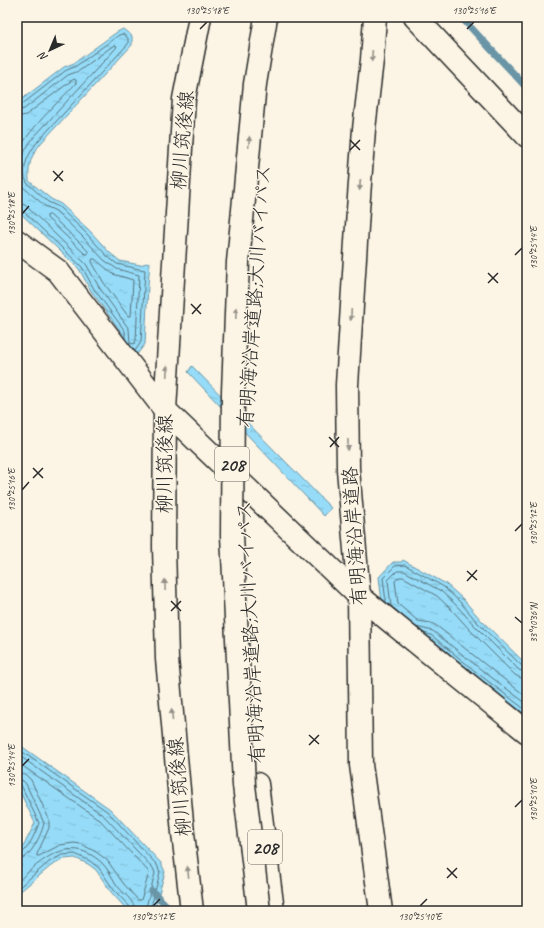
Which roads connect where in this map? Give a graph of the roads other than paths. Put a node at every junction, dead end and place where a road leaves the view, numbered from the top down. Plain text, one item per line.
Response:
1 (200, 17) edge
2 (266, 17) edge
3 (280, 17) edge
4 (375, 17) edge
5 (415, 17) edge
6 (527, 136) edge
7 (17, 241) edge
8 (164, 410) junction
9 (359, 596) junction
10 (527, 732) edge
11 (192, 911) edge
12 (260, 911) edge
13 (273, 911) edge
14 (381, 911) edge

8 -> 1 main road, 柳川筑後線
12 -> 2 main road, 有明海沿岸道路;大川バイパス / 208, bridge
3 - 13 main road, 有明海沿岸道路;大川バイパス / 208
4 -> 9 main road, 有明海沿岸道路
5 - 6 main road
7 - 8 main road
8 - 9 main road
11 -> 8 main road, 柳川筑後線
9 - 10 main road
9 - 14 main road, 有明海沿岸道路

